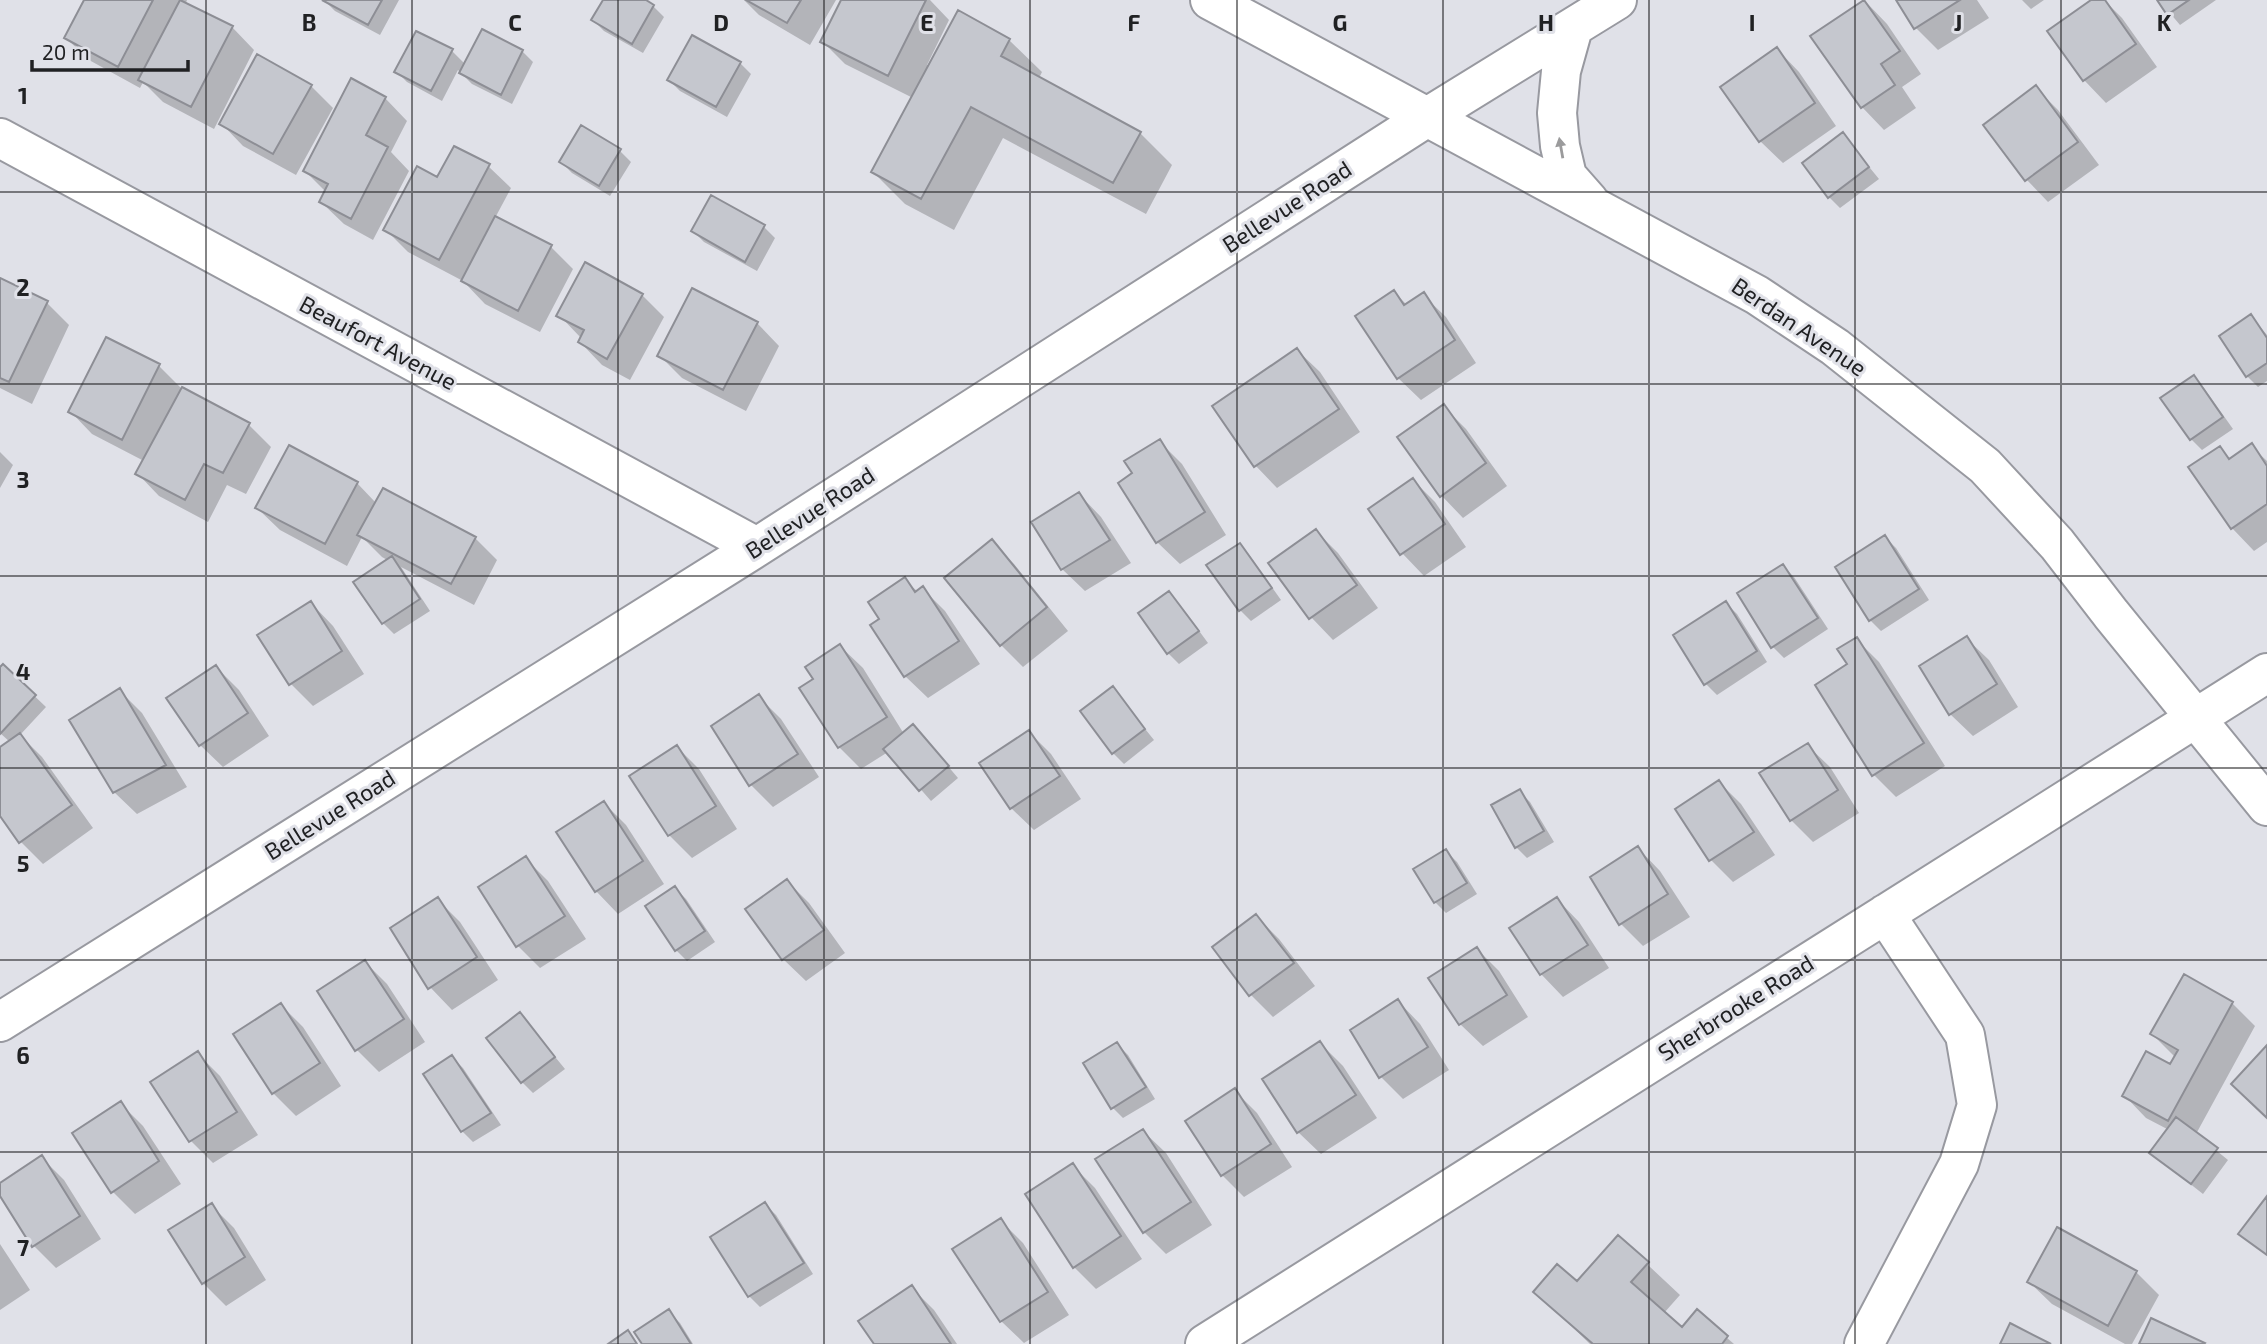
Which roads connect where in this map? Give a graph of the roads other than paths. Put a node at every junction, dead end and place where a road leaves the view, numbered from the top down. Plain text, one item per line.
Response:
1 (1210, 0) edge
2 (1617, 0) edge
3 (1573, 28) junction
4 (1429, 117) junction
5 (0, 138) edge
6 (1593, 206) junction
7 (757, 547) junction
8 (2267, 673) edge
9 (2196, 719) junction
10 (2267, 806) edge
11 (1885, 914) junction
12 (0, 1022) edge
13 (1205, 1344) edge
14 (1864, 1344) edge

1 - 4 street, Berdan Avenue
2 - 3 street, Bellevue Road
3 - 4 street, Bellevue Road
6 -> 3 street
4 - 6 street, Berdan Avenue
4 - 7 street, Bellevue Road
5 - 7 street, Beaufort Avenue
6 - 9 street, Berdan Avenue
7 - 12 street, Bellevue Road
8 - 9 street, Sherbrooke Road
9 - 10 street, Berdan Avenue
9 - 11 street, Sherbrooke Road
11 - 13 street, Sherbrooke Road
11 - 14 street

